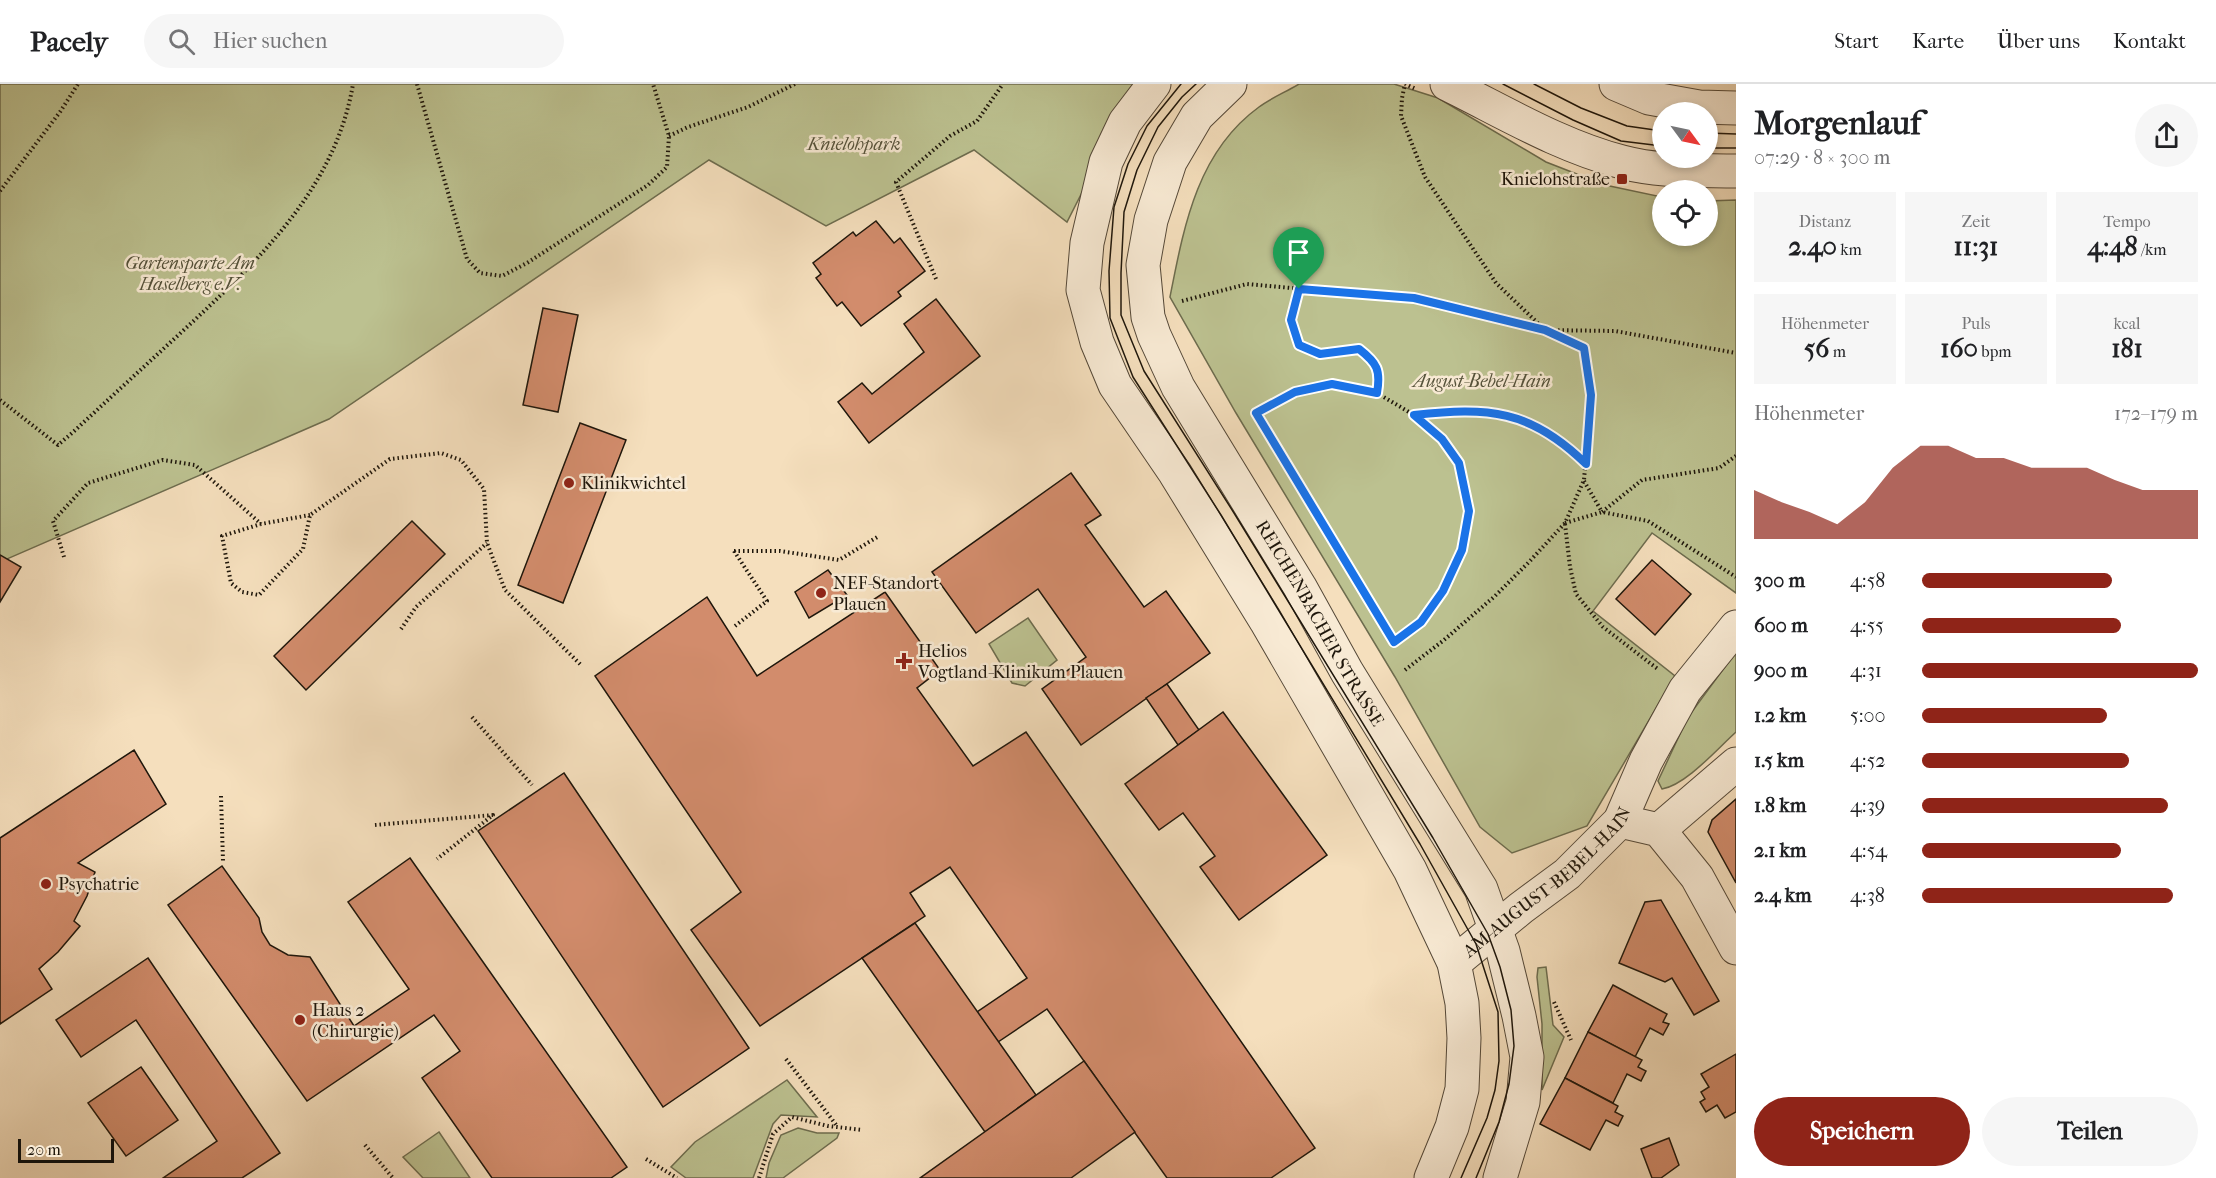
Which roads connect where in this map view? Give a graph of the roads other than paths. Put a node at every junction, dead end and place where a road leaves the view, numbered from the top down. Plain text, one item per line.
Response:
1 (1154, 84) edge
2 (1230, 84) edge
3 (1616, 84) edge
4 (1434, 87) edge
5 (1736, 108) edge
6 (1736, 171) edge
7 (1736, 627) edge
8 (1736, 764) edge
9 (1625, 808) junction
10 (1659, 830) junction
11 (1495, 928) junction
12 (1736, 948) edge
13 (1454, 963) junction
14 (1452, 1127) junction
15 (1497, 1171) edge
16 (1431, 1178) edge
17 (1454, 1178) edge

1 - 13 street
2 - 11 street, REICHENBACHER STRASSE
3 - 5 street
4 - 6 street
7 - 9 street, AM-AUGUST-BEBEL-HAIN
8 - 10 street
9 - 10 street
9 - 11 street, AM-AUGUST-BEBEL-HAIN
10 - 12 street
11 - 13 street, AM-AUGUST-BEBEL-HAIN
11 - 15 street, REICHENBACHER STRASSE
13 - 14 street
14 - 16 street
14 - 17 street

